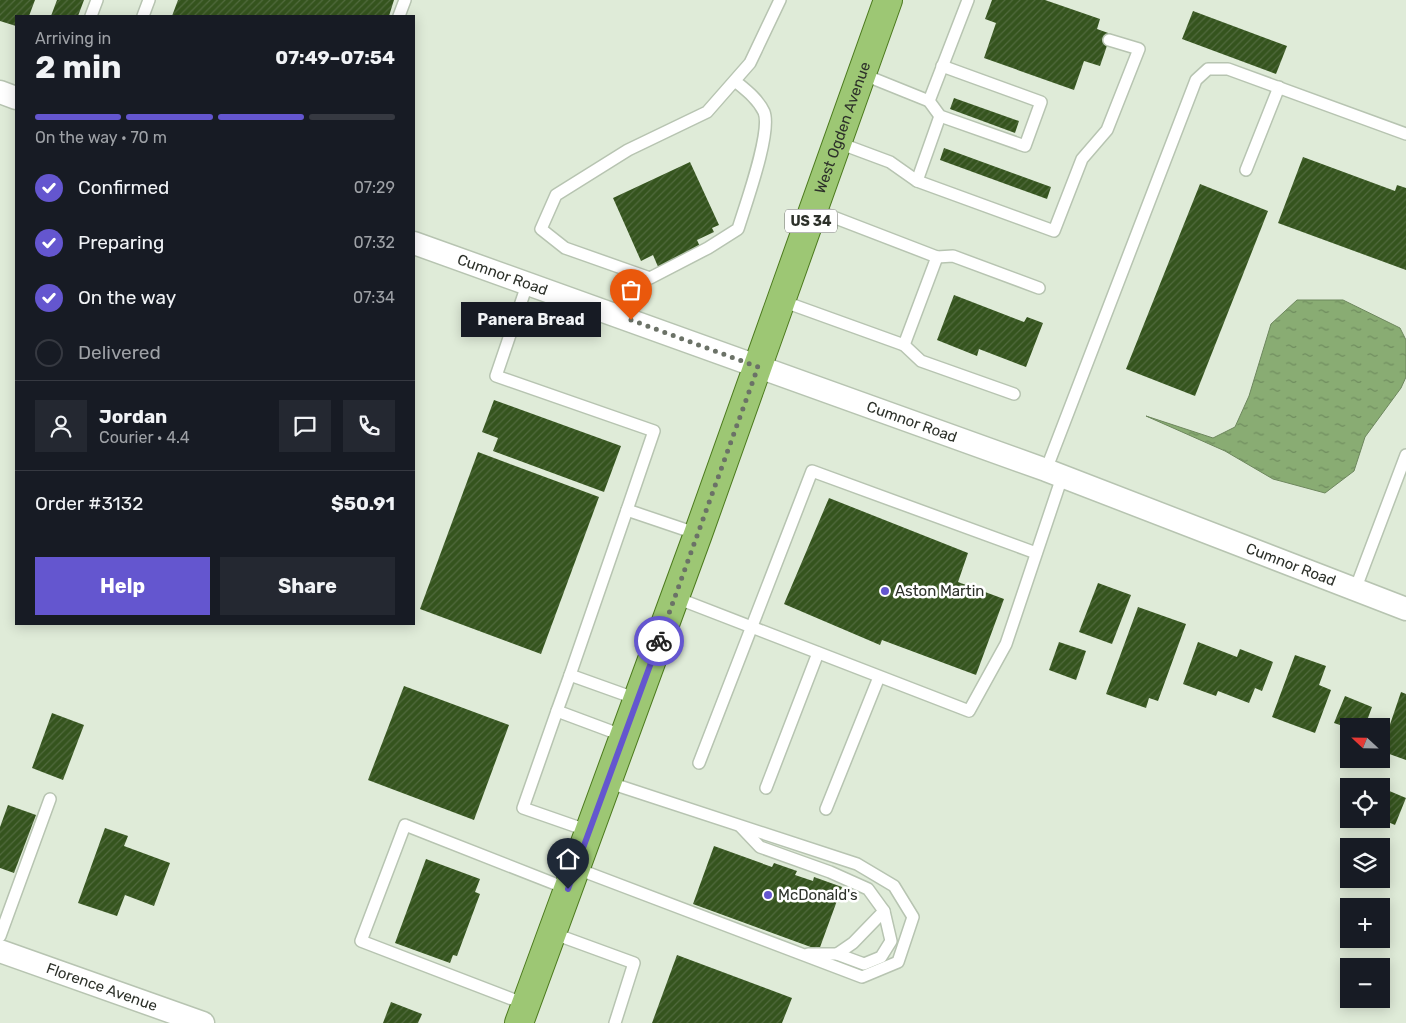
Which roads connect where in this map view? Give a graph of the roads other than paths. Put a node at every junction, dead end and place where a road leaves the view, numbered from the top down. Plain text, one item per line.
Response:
1 (96, 0) edge
2 (149, 0) edge
3 (405, 0) edge
4 (780, 0) edge
5 (888, 0) edge
6 (968, 0) edge
7 (91, 15) edge
8 (143, 15) edge
9 (399, 15) edge
10 (1109, 40) dead end
11 (942, 66) junction
12 (862, 74) junction
13 (735, 81) junction
14 (1279, 87) junction
15 (0, 92) edge
16 (15, 98) edge
17 (929, 100) junction
18 (940, 116) junction
19 (1406, 134) edge
20 (839, 143) junction
21 (1246, 170) dead end
22 (917, 181) junction
23 (815, 210) junction
24 (415, 243) edge
25 (937, 257) junction
26 (528, 282) junction
27 (1040, 288) dead end
28 (782, 301) junction
29 (904, 345) junction
30 (758, 367) junction
31 (1014, 394) dead end
32 (1406, 454) edge
33 (1054, 474) junction
34 (627, 510) junction
35 (698, 534) junction
36 (1036, 553) junction
37 (1354, 590) junction
38 (674, 597) junction
39 (1406, 609) edge
40 (752, 628) junction
41 (818, 653) junction
42 (570, 675) junction
43 (879, 677) junction
44 (638, 699) junction
45 (557, 711) junction
46 (624, 736) junction
47 (700, 763) dead end
48 (607, 782) junction
49 (766, 788) dead end
50 (50, 799) dead end
51 (826, 809) dead end
52 (740, 825) junction
53 (589, 832) junction
54 (571, 879) junction
55 (884, 911) junction
56 (551, 932) junction
57 (0, 936) edge
58 (0, 952) edge
59 (798, 954) junction
60 (837, 954) junction
61 (522, 1013) edge
62 (203, 1023) edge
63 (615, 1023) edge

1 - 7 lane
2 - 8 lane
3 - 9 lane
4 - 13 lane
5 - 12 main road, West Ogden Avenue / US 34
6 - 11 lane
10 - 22 lane
11 - 17 lane
11 - 18 lane
12 - 17 lane
12 - 20 main road, West Ogden Avenue / US 34
13 - 13 lane
14 - 19 lane
14 - 21 lane
14 - 33 lane
15 - 16 street
17 - 18 lane
18 - 22 lane
20 - 22 lane
20 - 23 main road, West Ogden Avenue / US 34
23 - 25 lane
23 - 28 main road, West Ogden Avenue / US 34
24 - 26 street, Cumnor Road
25 - 27 lane
25 - 29 lane
26 - 30 street, Cumnor Road
26 - 34 lane
28 - 29 lane
28 - 30 main road, West Ogden Avenue / US 34
29 - 31 lane
30 - 33 street, Cumnor Road
30 - 35 main road, US 34
32 - 37 lane
33 - 36 lane
33 - 37 street, Cumnor Road
34 - 35 lane
34 - 42 lane
35 - 38 main road, US 34
36 - 40 lane
36 - 43 lane
37 - 39 street, Cumnor Road
38 - 40 lane
38 - 44 main road, US 34
40 - 41 lane
40 - 47 lane
41 - 43 lane
41 - 49 lane
42 - 44 lane
42 - 45 lane
43 - 51 lane
44 - 46 main road, US 34
45 - 46 lane
45 - 53 lane
46 - 48 main road, US 34
48 - 52 lane
48 - 53 main road, US 34
50 - 57 lane
52 - 55 lane
52 - 59 lane
53 - 54 main road, US 34
54 - 56 main road, US 34
54 - 59 lane
54 - 61 lane
55 - 60 lane
55 - 60 lane
56 - 61 main road, US 34
56 - 63 lane
58 - 62 street, Florence Avenue
59 - 60 lane

